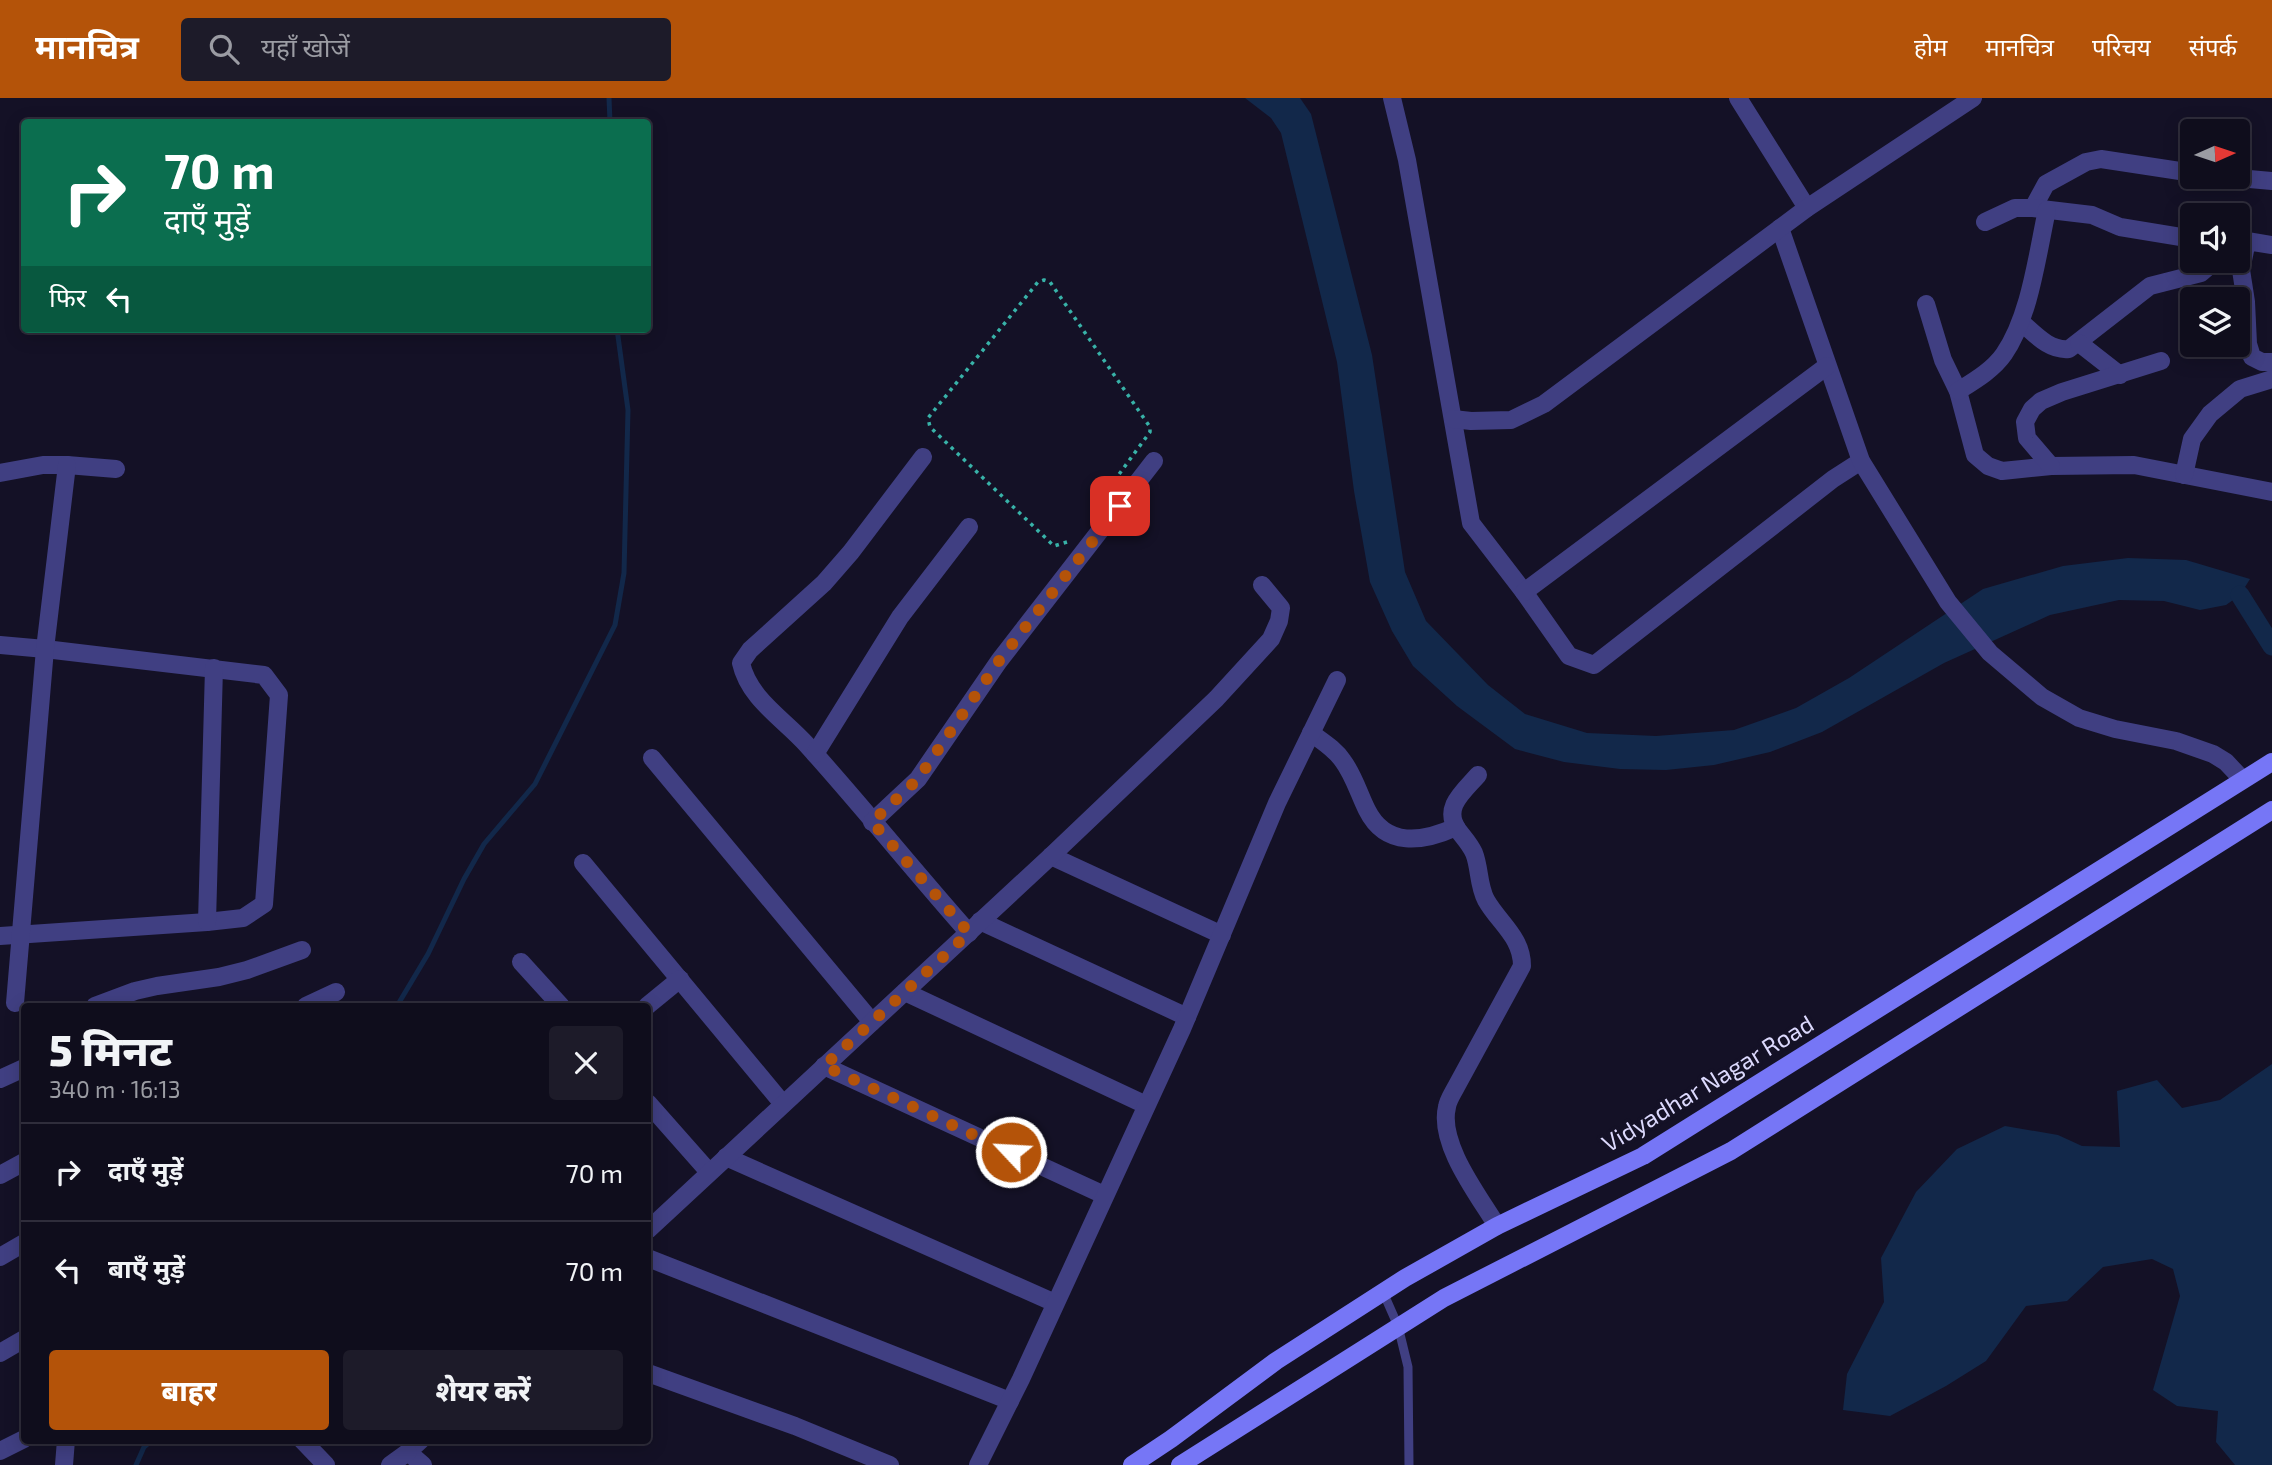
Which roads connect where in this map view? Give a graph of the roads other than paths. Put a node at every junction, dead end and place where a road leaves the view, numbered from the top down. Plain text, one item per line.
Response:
1 (1392, 98) edge
2 (1738, 98) edge
3 (1973, 98) edge
4 (2180, 171) edge
5 (2250, 179) edge
6 (2272, 181) edge
7 (1807, 208) junction
8 (2040, 209) junction
9 (1986, 222) dead end
10 (1780, 228) junction
11 (2180, 237) edge
12 (2250, 242) edge
13 (2272, 245) edge
14 (2201, 273) edge
15 (2241, 273) edge
16 (1926, 304) dead end
17 (2021, 322) junction
18 (2079, 343) junction
19 (2161, 360) dead end
20 (2272, 362) edge
21 (1827, 366) junction
22 (2120, 375) junction
23 (2272, 379) edge
24 (1958, 391) junction
25 (1453, 419) junction
26 (923, 457) dead end
27 (1154, 460) dead end
28 (1861, 461) junction
29 (67, 465) junction
30 (2051, 466) junction
31 (116, 469) dead end
32 (0, 473) edge
33 (2184, 475) junction
34 (2272, 492) edge
35 (969, 527) dead end
36 (1262, 585) dead end
37 (1524, 592) junction
38 (0, 645) edge
39 (45, 649) junction
40 (214, 668) junction
41 (1337, 681) dead end
42 (1311, 733) junction
43 (815, 754) junction
44 (652, 758) dead end
45 (2272, 762) edge
46 (1478, 775) dead end
47 (2242, 779) junction
48 (2272, 810) edge
49 (872, 822) junction
50 (1456, 827) junction
51 (1051, 856) junction
52 (583, 863) dead end
53 (206, 922) junction
54 (975, 927) junction
55 (1222, 935) junction
56 (0, 936) edge
57 (22, 936) junction
58 (302, 950) dead end
59 (521, 962) dead end
60 (680, 979) junction
61 (335, 992) dead end
62 (905, 992) junction
63 (15, 1003) dead end
64 (104, 1003) edge
65 (312, 1003) edge
66 (558, 1003) edge
67 (651, 1003) edge
68 (1187, 1017) junction
69 (872, 1022) junction
70 (824, 1066) junction
71 (21, 1070) edge
72 (0, 1079) edge
73 (783, 1104) junction
74 (1146, 1105) junction
75 (651, 1106) edge
76 (726, 1157) junction
77 (21, 1163) edge
78 (709, 1172) junction
79 (0, 1175) edge
80 (1104, 1195) junction
81 (1497, 1226) junction
82 (651, 1227) edge
83 (21, 1245) edge
84 (0, 1257) edge
85 (651, 1259) edge
86 (1383, 1292) junction
87 (1055, 1304) junction
88 (1398, 1326) junction
89 (21, 1341) edge
90 (0, 1353) edge
91 (651, 1374) edge
92 (1010, 1401) junction
93 (21, 1440) edge
94 (66, 1444) edge
95 (306, 1444) edge
96 (414, 1446) edge
97 (0, 1451) edge
98 (64, 1465) edge
99 (326, 1465) edge
100 (390, 1465) edge
101 (423, 1465) edge
102 (890, 1465) edge
103 (978, 1465) edge
104 (1132, 1465) edge
105 (1180, 1465) edge
106 (1409, 1465) edge

1 - 25 street
2 - 7 street
3 - 7 street
4 - 8 street
5 - 6 street
7 - 10 street
8 - 9 street
8 - 11 street
8 - 17 street
10 - 21 street
10 - 25 street
12 - 13 street
14 - 18 street
15 - 20 street
16 - 24 street
17 - 18 street
17 - 24 street
18 - 22 street
19 - 22 street
21 - 28 street
21 - 37 street
22 - 30 street
23 - 33 street
24 - 30 street
25 - 37 street
26 - 43 street
27 - 49 street
28 - 37 street
28 - 47 street
29 - 31 street
29 - 32 street
29 - 39 street
30 - 33 street
33 - 34 street
35 - 43 street
36 - 51 street
38 - 39 street
39 - 40 street
39 - 57 street
40 - 53 street
40 - 53 street
41 - 42 street
42 - 50 street
42 - 55 street
43 - 49 street
44 - 69 street
45 - 47 main road, Vidyadhar Nagar Road
46 - 50 street
47 - 81 main road, Vidyadhar Nagar Road
48 - 88 main road
49 - 54 street
50 - 81 street
51 - 54 street
51 - 55 street
52 - 60 street
53 - 57 street
54 - 62 street
54 - 68 street
55 - 68 street
56 - 57 street
57 - 63 street
58 - 64 street
59 - 66 street
60 - 67 street
60 - 73 street
61 - 65 street
62 - 69 street
62 - 74 street
68 - 74 street
69 - 70 street
70 - 73 street
70 - 80 street
71 - 72 street
73 - 76 street
74 - 80 street
75 - 78 street
76 - 78 street
76 - 87 street
77 - 79 street
78 - 82 street
80 - 87 street
81 - 86 main road, Vidyadhar Nagar Road
83 - 84 street
85 - 92 street
86 - 88 lane
86 - 104 main road, Vidyadhar Nagar Road
87 - 92 street
88 - 105 main road
88 - 106 lane
89 - 90 street
91 - 102 street
92 - 103 street
93 - 97 street
94 - 98 street
95 - 99 street
96 - 100 street
96 - 101 street

